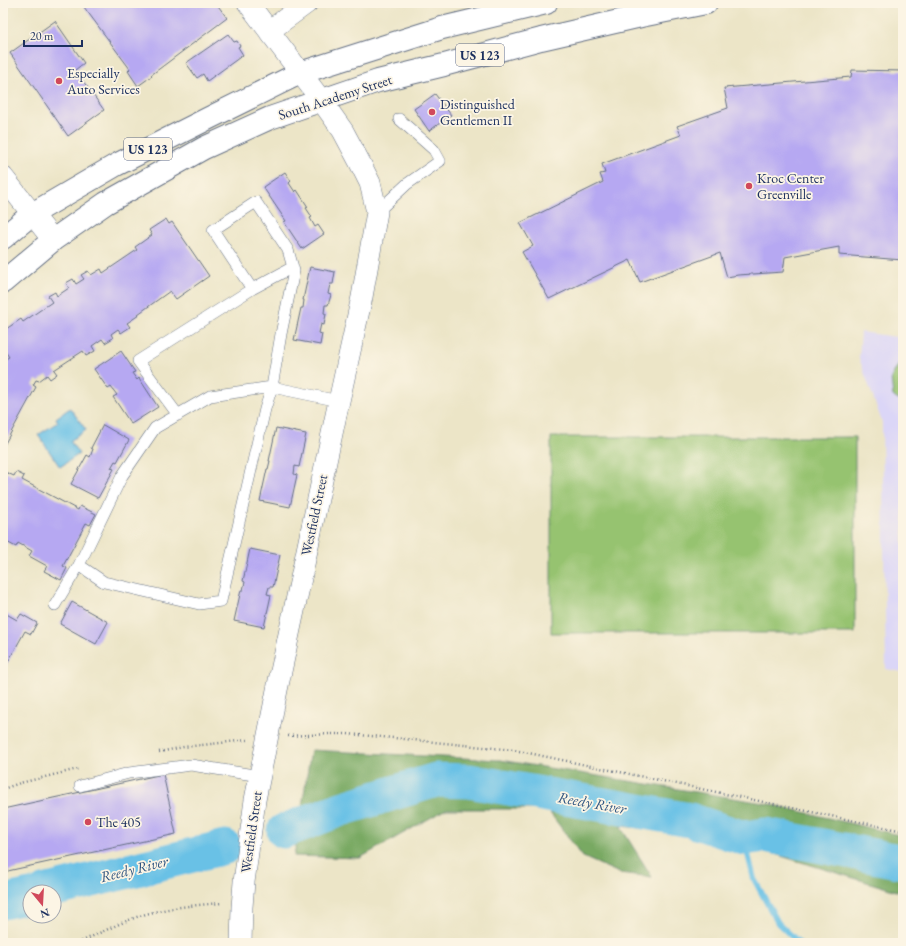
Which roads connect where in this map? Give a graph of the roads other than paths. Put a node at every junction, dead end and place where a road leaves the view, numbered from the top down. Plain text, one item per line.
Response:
1 (248, 3) edge
2 (307, 3) edge
3 (546, 3) edge
4 (706, 3) edge
5 (269, 31) junction
6 (300, 73) junction
7 (321, 100) junction
8 (399, 119) dead end
9 (3, 178) edge
10 (377, 212) junction
11 (32, 214) junction
12 (3, 238) edge
13 (53, 240) junction
14 (292, 266) junction
15 (3, 282) edge
16 (252, 289) junction
17 (272, 387) junction
18 (339, 401) junction
19 (178, 415) junction
20 (79, 565) junction
21 (54, 605) dead end
22 (260, 776) junction
23 (80, 786) dead end
24 (241, 943) edge

1 - 5 street, Westfield Street
2 - 5 street
3 - 6 highway, South Academy Street / US 123
4 - 7 highway, South Academy Street / US 123
5 - 6 street, Westfield Street
6 - 7 street, Westfield Street
6 - 11 highway, South Academy Street / US 123
7 - 10 street, Westfield Street
7 - 13 highway, South Academy Street / US 123
8 - 10 lane
9 - 11 street
10 - 18 street, Westfield Street
11 - 12 highway, South Academy Street / US 123
11 - 13 street
13 - 15 highway, South Academy Street / US 123
14 - 16 lane
14 - 16 lane
14 - 17 lane
16 - 19 lane
17 - 18 lane
17 - 19 lane
17 - 20 lane
18 - 22 street, Westfield Street
19 - 20 lane
20 - 21 lane
22 - 23 lane
22 - 24 street, Westfield Street

